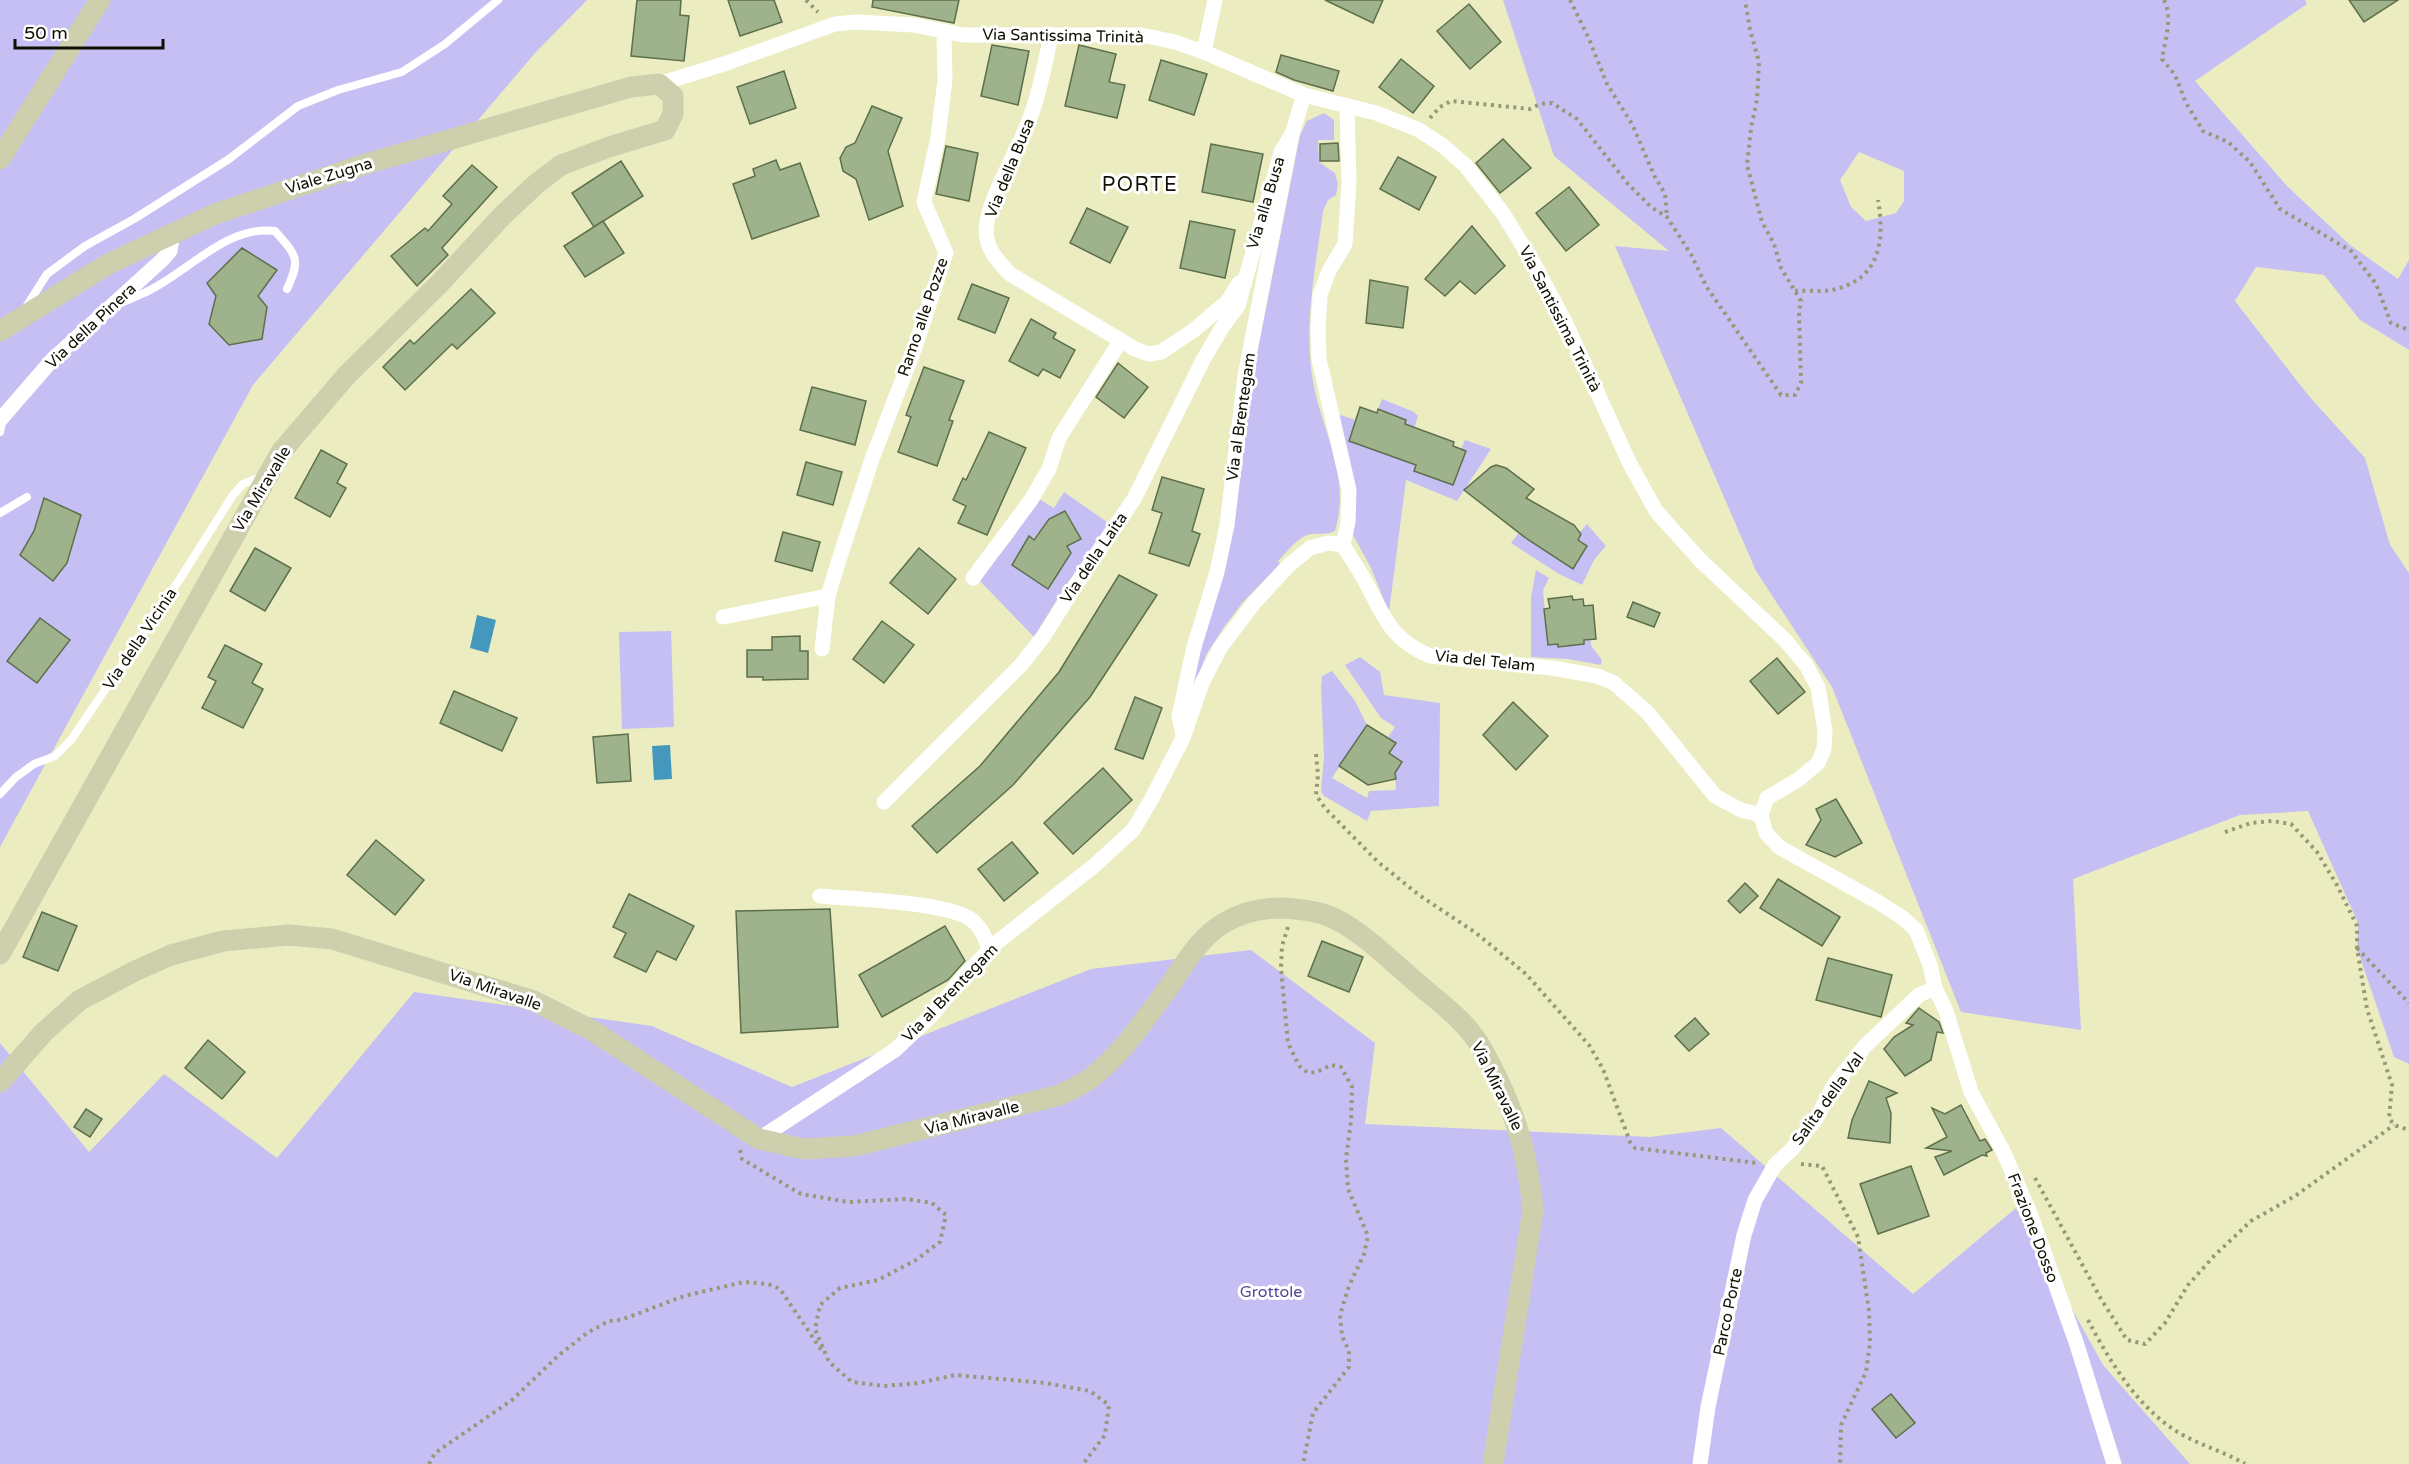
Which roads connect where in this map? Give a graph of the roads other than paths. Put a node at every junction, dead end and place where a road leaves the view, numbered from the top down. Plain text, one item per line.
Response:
1 (100, 0) edge
2 (498, 0) edge
3 (1215, 0) edge
4 (944, 32) junction
5 (1051, 35) junction
6 (1204, 52) junction
7 (659, 84) junction
8 (1304, 95) junction
9 (1347, 106) junction
10 (1292, 134) junction
11 (0, 159) edge
12 (173, 233) junction
13 (1245, 274) junction
14 (287, 289) dead end
15 (114, 306) junction
16 (19, 318) junction
17 (0, 331) edge
18 (1121, 340) junction
19 (2, 418) edge
20 (0, 432) edge
21 (268, 474) junction
22 (27, 497) dead end
23 (0, 513) edge
24 (1342, 545) junction
25 (973, 578) dead end
26 (828, 596) junction
27 (723, 617) dead end
28 (822, 649) dead end
29 (1183, 738) junction
30 (0, 794) edge
31 (884, 802) dead end
32 (1761, 815) junction
33 (820, 896) dead end
34 (989, 950) junction
35 (0, 954) edge
36 (1937, 992) junction
37 (0, 1082) edge
38 (759, 1139) junction
39 (1775, 1165) joint
40 (1493, 1464) edge
41 (1700, 1464) edge
42 (2114, 1464) edge

1 - 11 street
2 - 16 lane, Viale Zugna
3 - 6 street
4 - 5 street, Via Santissima Trinità
4 - 7 street, Via Santissima Trinità
4 - 26 street, Ramo alle Pozze
5 - 6 street, Via Santissima Trinità
5 - 18 street, Via della Busa
6 - 8 street, Via Santissima Trinità
7 - 12 street, Viale Zugna
7 - 21 street, Via Miravalle
8 - 9 street, Via Santissima Trinità
8 - 10 street, Via al Brentegam
9 - 24 street
9 - 32 street, Via Santissima Trinità
10 - 13 street, Via alla Busa
10 - 29 street, Via al Brentegam
12 - 15 street, Via della Pinera
12 - 16 street, Viale Zugna
13 - 18 street, Via della Busa
13 - 31 street, Via della Laita
14 - 15 lane, Via della Pinera
15 - 19 street, Via della Pinera
16 - 17 street, Viale Zugna
18 - 25 street
19 - 20 lane
21 - 30 lane, Via della Vicinia
21 - 35 street, Via Miravalle
22 - 23 lane
24 - 29 street, Via al Brentegam
24 - 32 street, Via del Telam
26 - 27 street
26 - 28 street, Ramo alle Pozze
29 - 34 street, Via al Brentegam
32 - 36 street
33 - 34 street
34 - 38 street, Via al Brentegam
36 - 39 street, Salita della Val
36 - 42 street, Frazione Dosso
37 - 38 street, Via Miravalle
38 - 40 street, Via Miravalle
39 - 41 street, Parco Porte

